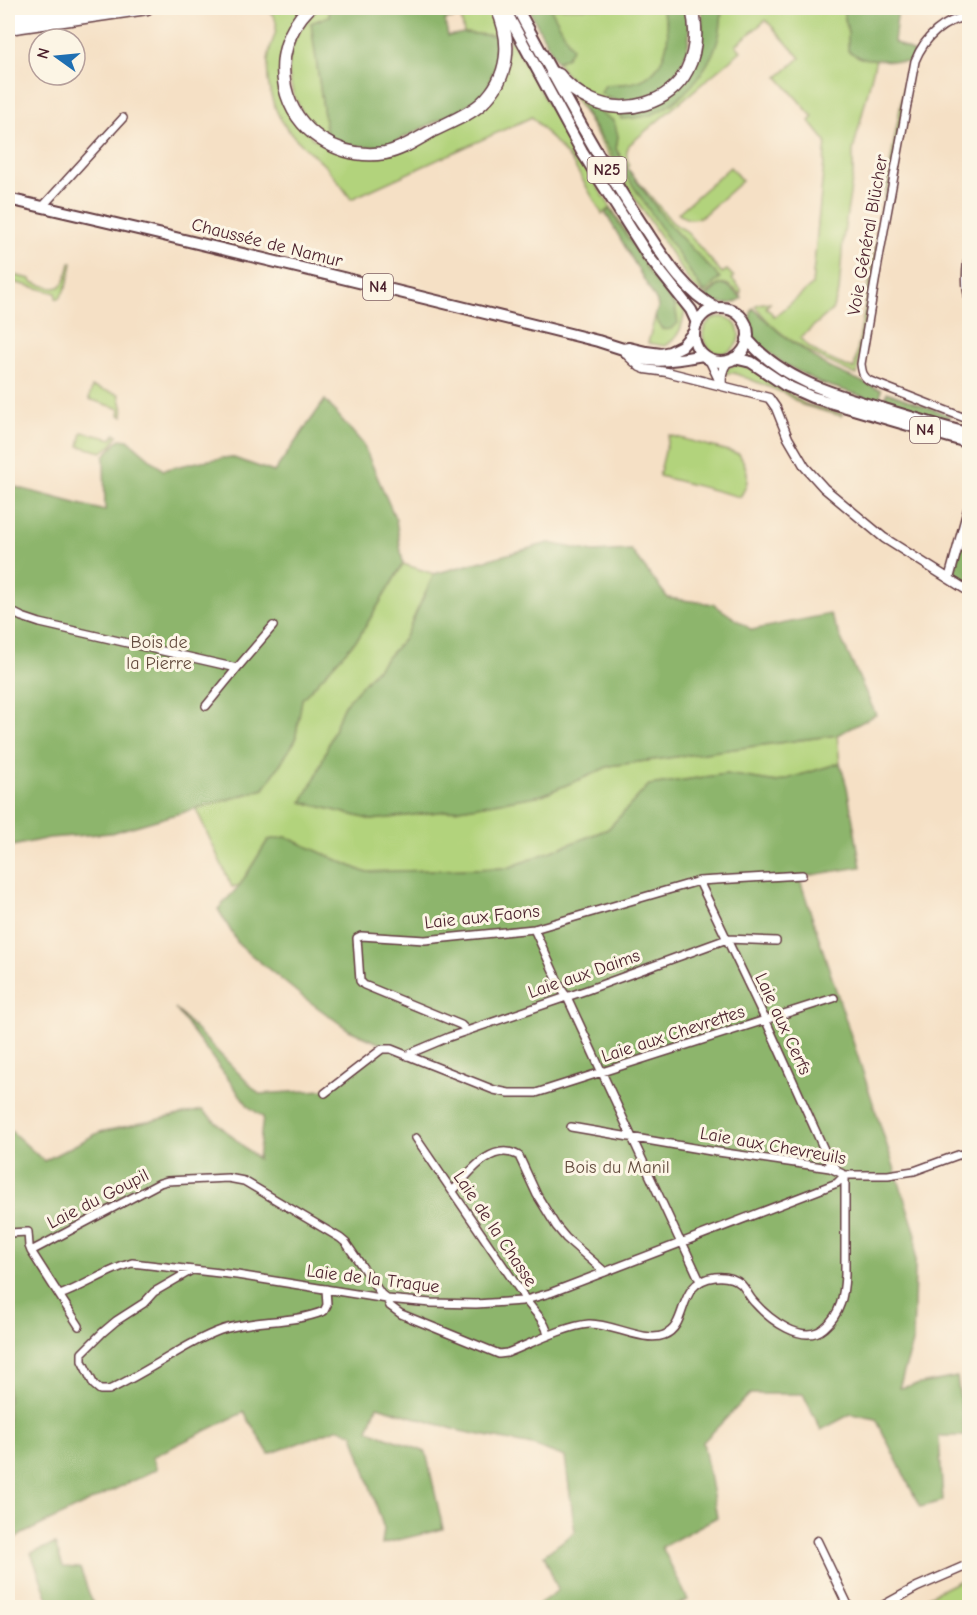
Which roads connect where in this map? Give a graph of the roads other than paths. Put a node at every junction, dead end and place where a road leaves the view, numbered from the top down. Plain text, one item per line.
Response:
1 (71, 8) edge
2 (124, 8) edge
3 (147, 8) edge
4 (309, 8) edge
5 (497, 8) edge
6 (504, 8) edge
7 (517, 8) edge
8 (692, 8) edge
9 (21, 15) junction
10 (969, 15) edge
11 (8, 17) edge
12 (8, 28) edge
13 (552, 73) junction
14 (123, 118) dead end
15 (8, 199) edge
16 (43, 207) junction
17 (969, 248) edge
18 (969, 302) edge
19 (716, 308) junction
20 (695, 327) junction
21 (747, 339) junction
22 (625, 352) junction
23 (706, 357) junction
24 (731, 359) junction
25 (722, 386) junction
26 (969, 420) edge
27 (969, 434) edge
28 (969, 443) edge
29 (969, 502) edge
30 (949, 579) junction
31 (969, 592) edge
32 (8, 610) edge
33 (273, 626) dead end
34 (237, 668) junction
35 (206, 705) dead end
36 (802, 875) dead end
37 (699, 881) junction
38 (534, 930) junction
39 (727, 939) junction
40 (776, 941) dead end
41 (567, 997) junction
42 (834, 998) dead end
43 (765, 1020) junction
44 (467, 1031) junction
45 (407, 1056) junction
46 (602, 1073) junction
47 (325, 1093) dead end
48 (571, 1127) dead end
49 (632, 1137) junction
50 (416, 1138) dead end
51 (969, 1154) edge
52 (845, 1175) junction
53 (453, 1191) junction
54 (8, 1233) edge
55 (682, 1242) junction
56 (31, 1251) junction
57 (192, 1270) junction
58 (605, 1272) junction
59 (700, 1281) junction
60 (326, 1289) junction
61 (60, 1295) junction
62 (387, 1299) junction
63 (525, 1300) junction
64 (79, 1326) dead end
65 (548, 1336) junction
66 (817, 1541) dead end
67 (969, 1564) edge
68 (849, 1608) edge
69 (879, 1608) edge

1 - 9 highway
2 - 9 highway
3 - 12 highway
4 - 5 highway
6 - 20 main road, N25
7 - 13 main road, N25
8 - 13 highway
9 - 11 highway
10 - 26 street, Voie Général Blücher
13 - 19 main road, N25
14 - 16 street
15 - 16 main road, Chaussée de Namur / N4
16 - 22 main road, Chaussée de Namur / N4
17 - 18 street
19 - 20 main road, Chaussée de Namur / N4
19 - 21 main road, N4
20 - 22 main road, Chaussée de Namur / N4
20 - 23 main road
21 - 24 main road
21 - 27 main road, N4
22 - 23 main road, Chaussée de Namur / N4
22 - 25 street
23 - 24 main road, Chaussée de Namur / N4
23 - 25 street
24 - 25 street
24 - 28 main road, Chaussée de Namur / N4
25 - 30 street
29 - 30 street
30 - 31 street
32 - 34 street
33 - 34 street
34 - 35 street
36 - 37 street, Laie aux Faons
37 - 38 street, Laie aux Faons
37 - 39 street, Laie aux Cerfs
38 - 41 street
38 - 44 street, Laie aux Faons
39 - 40 street, Laie aux Daims
39 - 41 street, Laie aux Daims
39 - 43 street, Laie aux Cerfs
41 - 44 street, Laie aux Daims
41 - 46 street
42 - 43 street, Laie aux Chevrettes
43 - 46 street, Laie aux Chevrettes
43 - 52 street, Laie aux Cerfs
44 - 45 street, Laie aux Daims
45 - 46 street, Laie aux Chevrettes
45 - 47 street, Laie aux Chevrettes
46 - 49 street
48 - 49 street, Laie aux Chevreuils
49 - 52 street, Laie aux Chevreuils
49 - 55 street
50 - 53 street, Laie de la Chasse
51 - 52 street, Laie aux Chevreuils
52 - 55 street, Laie de la Traque
52 - 59 street
53 - 58 street
53 - 63 street, Laie de la Chasse
54 - 56 street
55 - 58 street, Laie de la Traque
55 - 59 street
56 - 61 street
56 - 62 street, Laie du Goupil
57 - 60 street, Laie de la Traque
57 - 60 street
57 - 61 street, Laie de la Traque
58 - 63 street, Laie de la Traque
59 - 65 street, Laie du Goupil
60 - 62 street, Laie de la Traque
61 - 64 street
62 - 63 street, Laie de la Traque
62 - 65 street, Laie du Goupil
63 - 65 street, Laie de la Chasse
66 - 68 street
67 - 69 street

